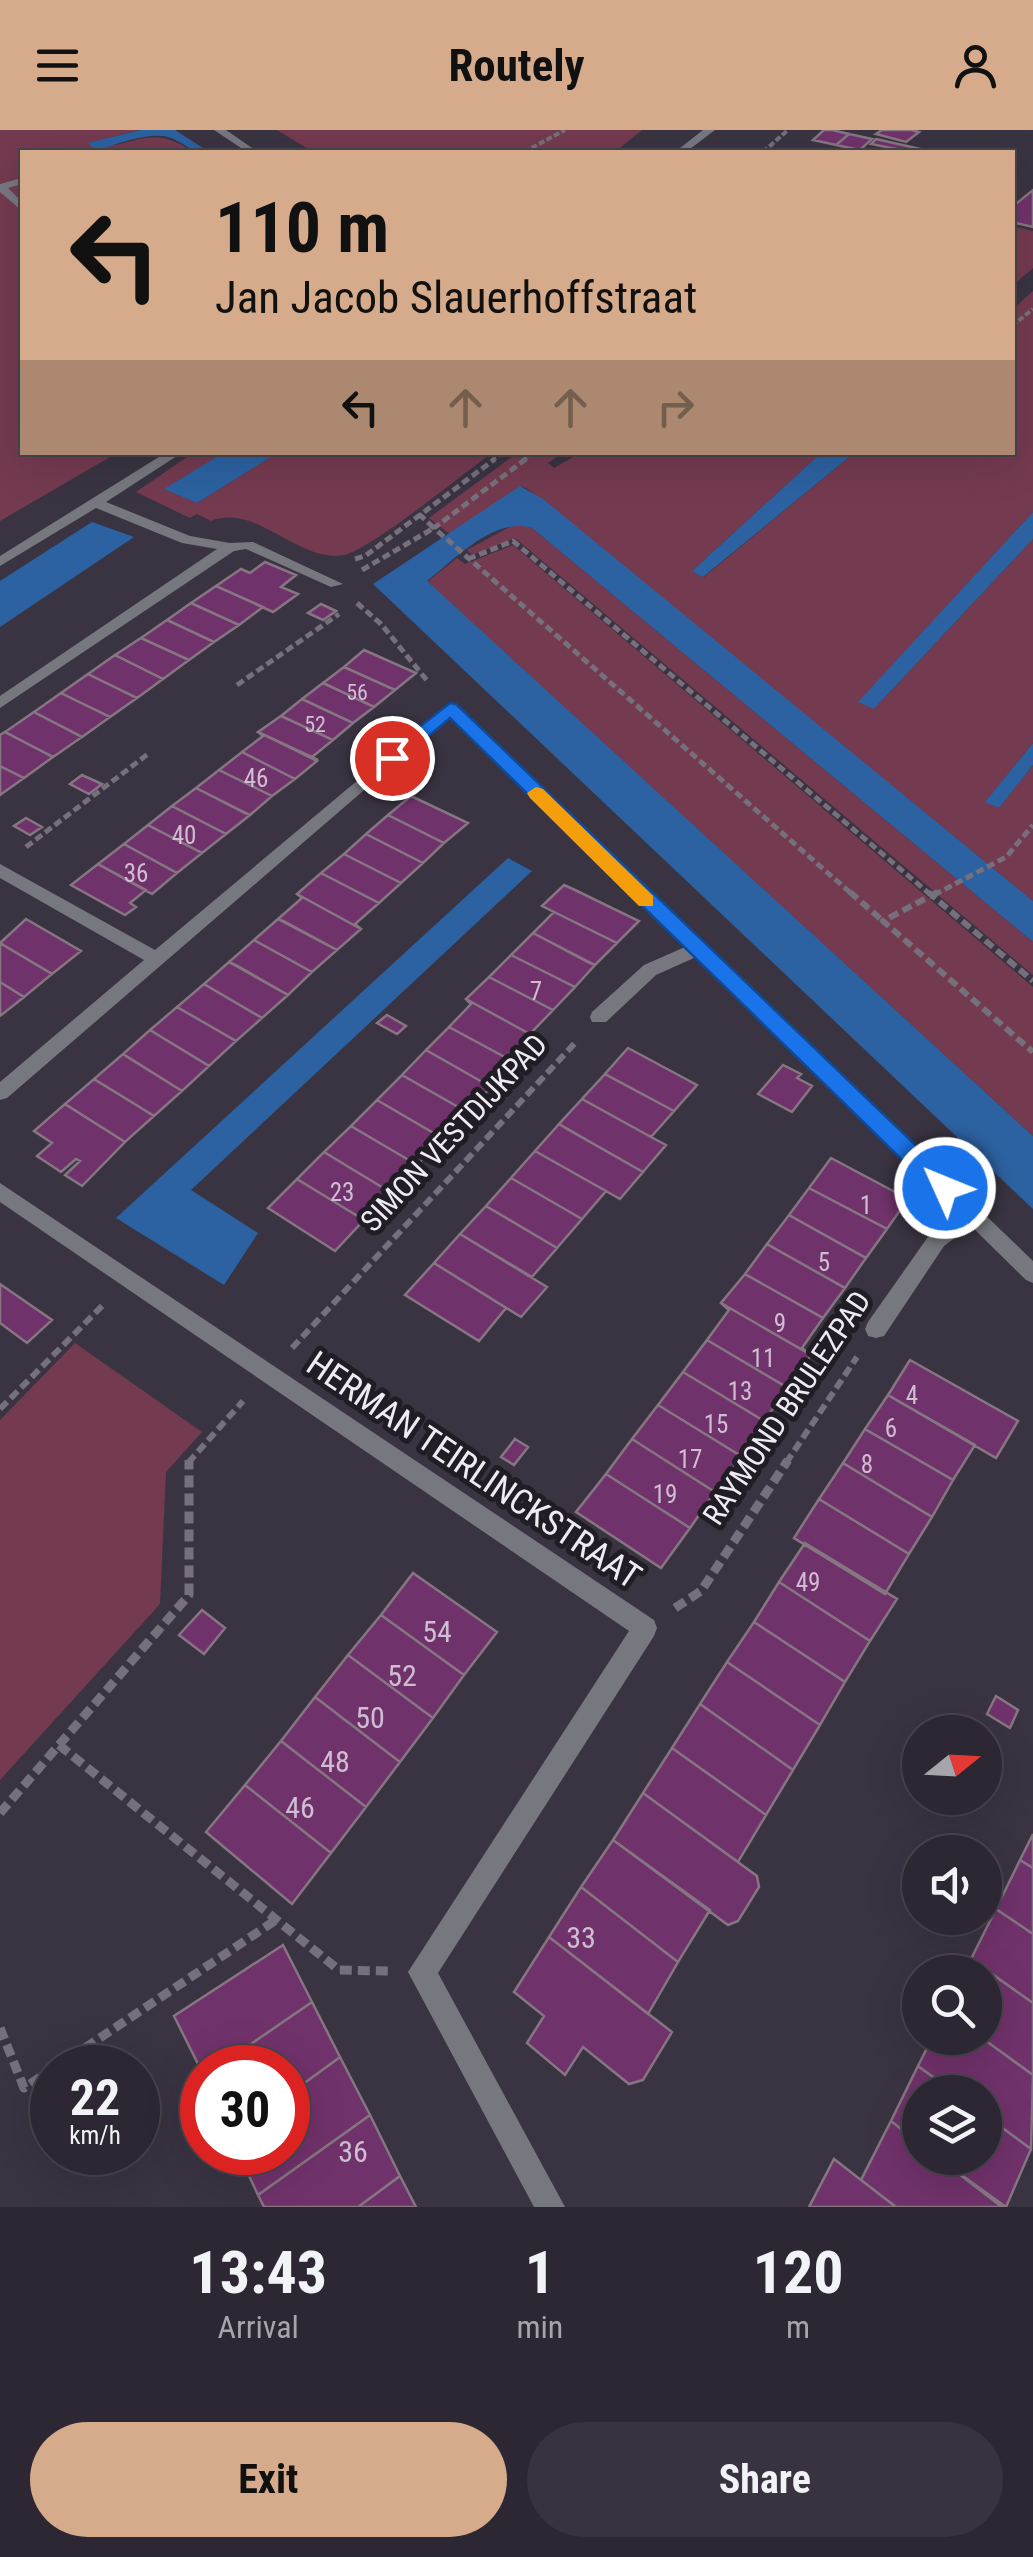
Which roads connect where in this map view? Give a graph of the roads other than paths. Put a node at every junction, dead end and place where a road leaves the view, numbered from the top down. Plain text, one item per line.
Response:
1 (219, 130) edge
2 (710, 130) edge
3 (250, 150) edge
4 (683, 150) edge
5 (20, 182) edge
6 (20, 206) edge
7 (172, 455) edge
8 (96, 502) junction
9 (230, 547) junction
10 (0, 562) edge
11 (336, 584) road end
12 (0, 703) edge
13 (0, 870) edge
14 (696, 950) junction
15 (157, 959) junction
16 (598, 1017) road end
17 (0, 1093) edge
18 (0, 1191) edge
19 (972, 1214) junction
20 (1033, 1274) edge
21 (876, 1329) road end
22 (550, 2207) edge

1 - 3 street
2 - 4 street
5 - 6 street
7 - 8 street
8 - 9 street
8 - 10 street
9 - 11 street
9 - 12 street
13 - 15 street
14 - 15 street
14 - 16 street
14 - 19 street
15 - 17 street
18 - 22 street, HERMAN TEIRLINCKSTRAAT
19 - 20 street
19 - 21 street, RAYMOND BRULEZPAD

